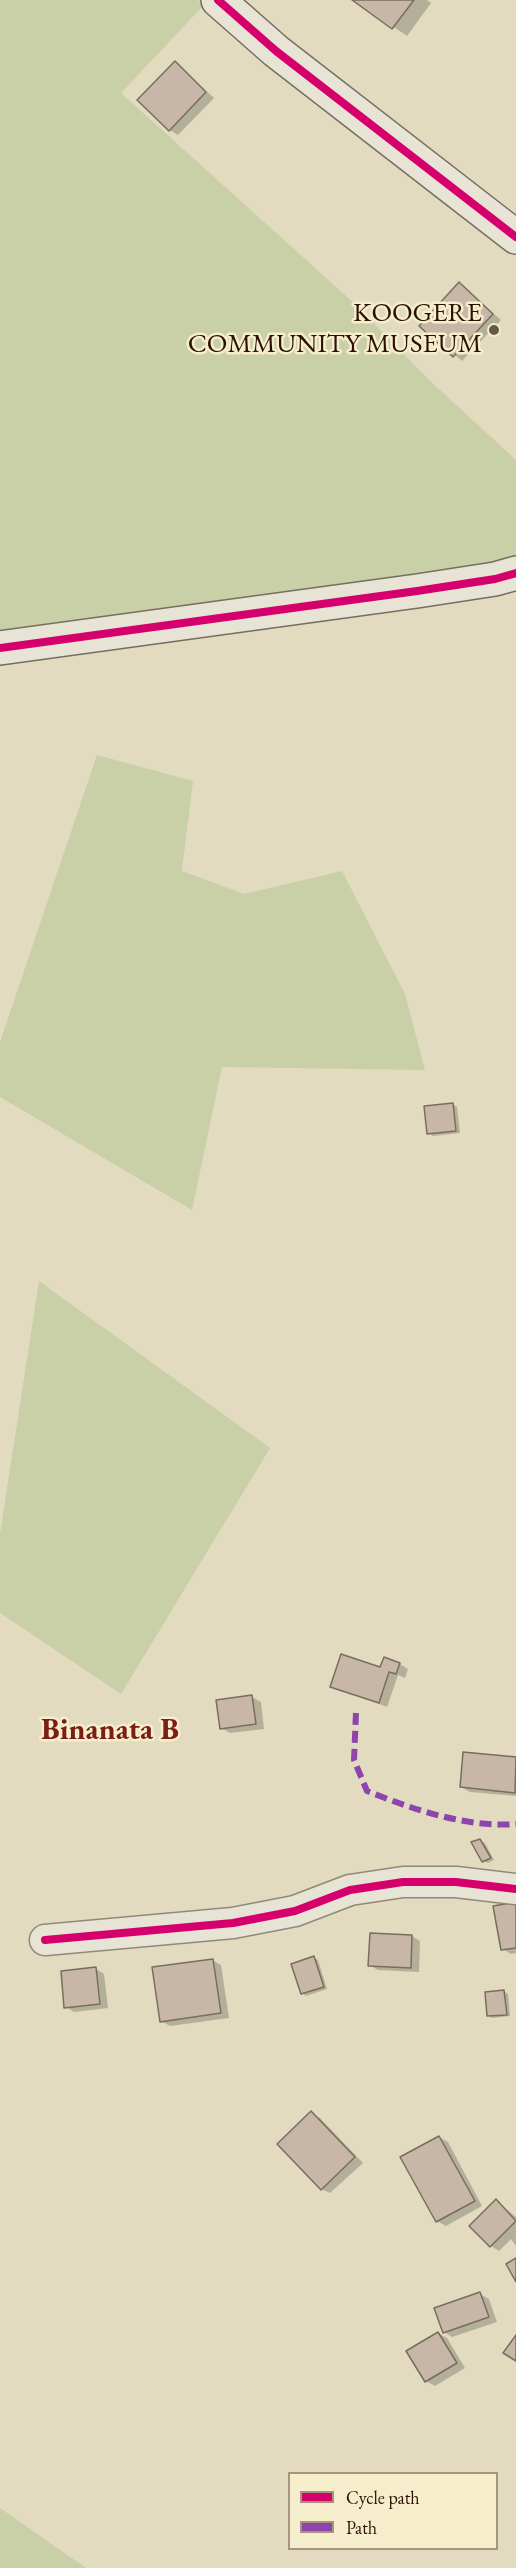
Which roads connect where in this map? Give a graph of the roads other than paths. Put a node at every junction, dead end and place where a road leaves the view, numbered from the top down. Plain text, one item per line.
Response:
1 (218, 0) edge
2 (516, 237) edge
3 (516, 573) edge
4 (0, 648) edge
5 (516, 1889) edge
6 (45, 1940) dead end

1 - 2 street
3 - 4 street
5 - 6 street

